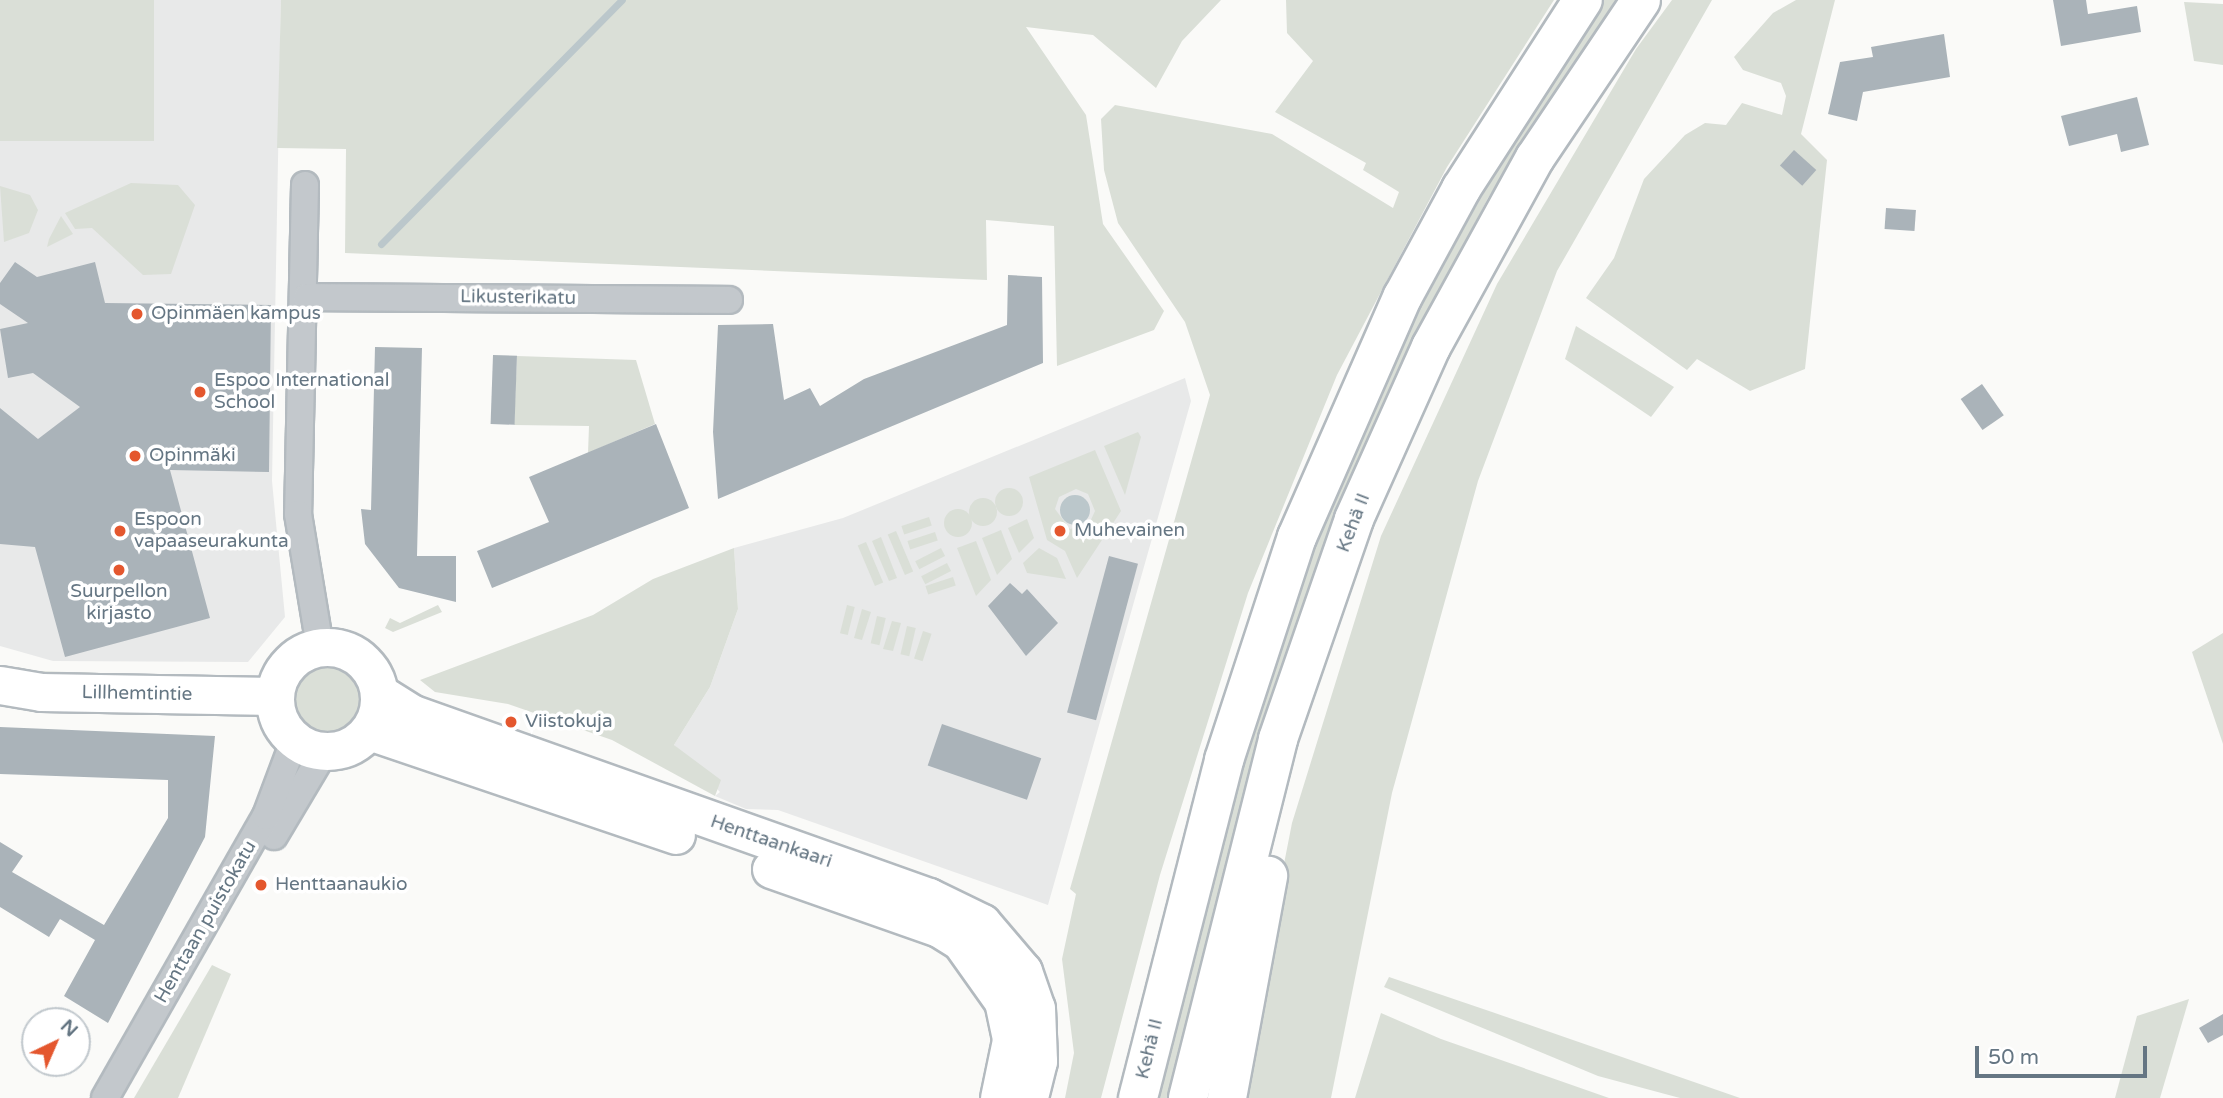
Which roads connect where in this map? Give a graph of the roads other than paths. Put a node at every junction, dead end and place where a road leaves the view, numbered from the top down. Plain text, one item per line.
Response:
1 (1583, 0) edge
2 (1641, 0) edge
3 (304, 185) dead end
4 (307, 297) junction
5 (729, 300) dead end
6 (320, 647) junction
7 (0, 685) edge
8 (379, 692) junction
9 (274, 696) junction
10 (369, 731) junction
11 (1278, 740) junction
12 (309, 746) junction
13 (1142, 1083) edge
14 (105, 1098) edge
15 (124, 1098) edge
16 (999, 1098) edge
17 (1029, 1098) edge
18 (1121, 1098) edge
19 (1188, 1098) edge
20 (1227, 1098) edge

1 - 13 highway, Kehä II
2 - 11 highway, Kehä II
3 - 4 street
4 - 5 street, Likusterikatu
4 - 6 street
6 - 8 main road
6 - 9 main road
7 - 9 main road, Lillhemtintie
8 - 10 main road
8 - 17 main road, Henttaankaari
9 - 12 main road
10 - 12 main road
10 - 16 main road, Henttaankaari
11 - 19 highway, Kehä II
11 - 20 highway
12 - 14 street, Henttaan puistokatu
12 - 15 street, Henttaan puistokatu
13 - 18 highway

